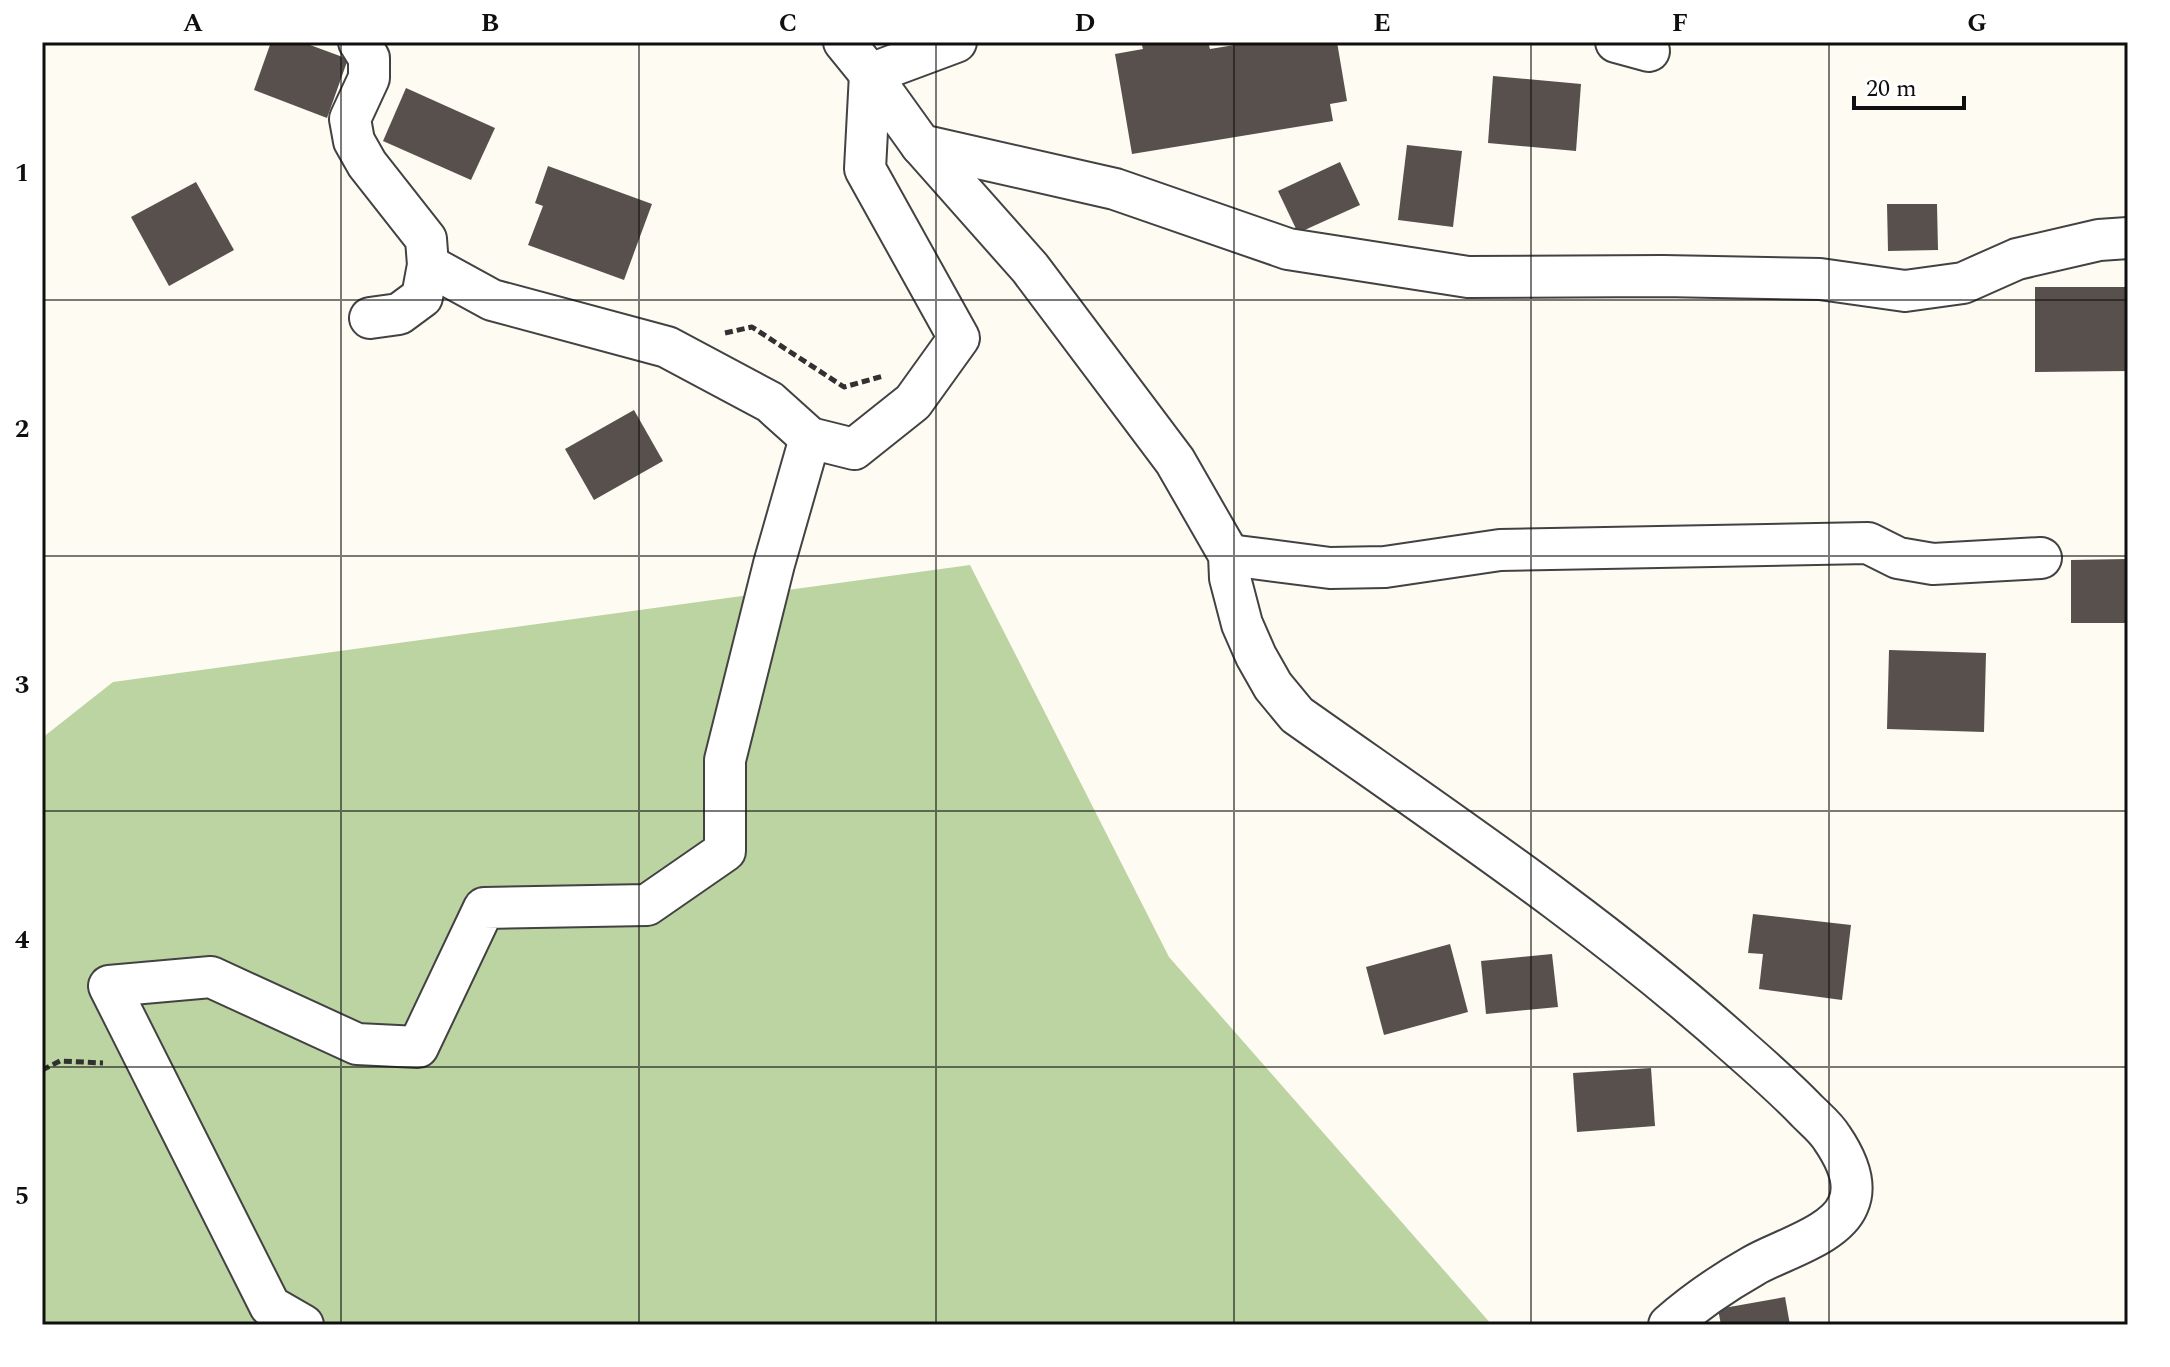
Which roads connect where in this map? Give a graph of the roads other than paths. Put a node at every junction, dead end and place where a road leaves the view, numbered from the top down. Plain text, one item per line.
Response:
1 (359, 42) edge
2 (844, 42) edge
3 (956, 42) edge
4 (870, 74) junction
5 (921, 145) junction
6 (2128, 238) edge
7 (428, 265) junction
8 (370, 318) dead end
9 (810, 438) junction
10 (1229, 555) junction
11 (2041, 558) dead end
12 (303, 1325) edge
13 (1669, 1325) edge

1 - 7 street
2 - 4 street
3 - 4 street
4 - 5 street
4 - 9 street
5 - 6 street
5 - 10 street
7 - 8 street
7 - 9 street
9 - 12 street
10 - 11 street
10 - 13 street

